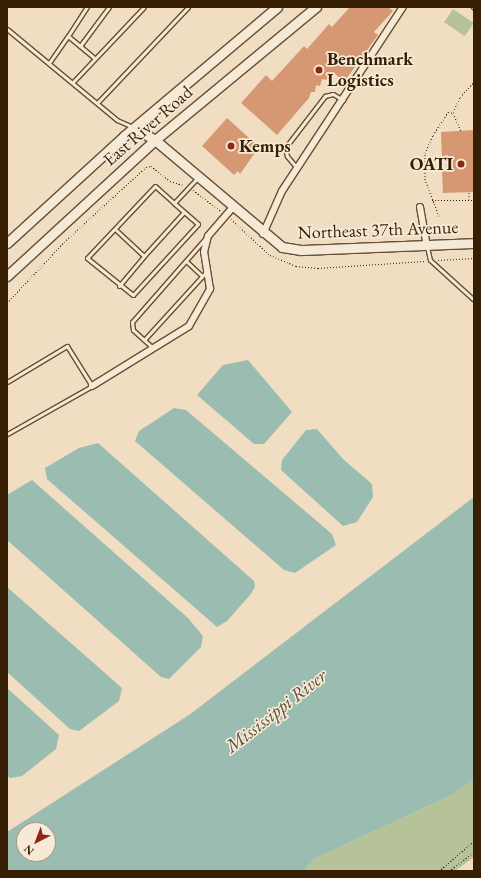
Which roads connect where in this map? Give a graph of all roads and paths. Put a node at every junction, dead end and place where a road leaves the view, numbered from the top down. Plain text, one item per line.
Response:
1 (87, 7) edge
2 (109, 7) edge
3 (144, 7) edge
4 (188, 7) edge
5 (277, 7) edge
6 (316, 7) edge
7 (404, 7) edge
8 (7, 29) edge
9 (68, 36) junction
10 (80, 46) junction
11 (94, 57) junction
12 (50, 63) junction
13 (73, 82) junction
14 (474, 82) edge
15 (343, 100) junction
16 (98, 102) junction
17 (453, 113) junction
18 (135, 128) junction
19 (461, 131) dead end
20 (155, 140) junction
21 (298, 168) junction
22 (198, 177) junction
23 (188, 187) junction
24 (469, 192) dead end
25 (432, 200) junction
26 (469, 200) junction
27 (474, 200) edge
28 (174, 203) junction
29 (233, 207) junction
30 (420, 207) dead end
31 (184, 212) junction
32 (439, 216) dead end
33 (116, 230) junction
34 (263, 234) junction
35 (208, 236) junction
36 (7, 242) edge
37 (474, 243) edge
38 (427, 245) junction
39 (144, 256) junction
40 (186, 261) junction
41 (208, 270) junction
42 (7, 276) edge
43 (202, 276) junction
44 (119, 286) junction
45 (474, 300) edge
46 (7, 303) edge
47 (144, 340) junction
48 (154, 349) junction
49 (7, 382) edge
50 (92, 386) junction
51 (7, 434) edge
52 (474, 841) edge
53 (474, 852) edge
54 (439, 871) edge
55 (449, 871) edge

1 - 9 lane
2 - 10 lane
3 - 11 lane
4 - 16 lane
5 - 18 street, East River Road
6 - 20 street, East River Road
7 - 15 street
8 - 12 lane
9 - 10 lane
9 - 12 lane
10 - 11 lane
11 - 13 lane
12 - 13 lane
13 - 16 lane
14 - 17 path
15 - 21 street
15 - 21 lane
16 - 18 lane
17 - 19 path
17 - 25 path
18 - 20 street, Northeast 37th Avenue
18 - 36 street, East River Road
20 - 22 street, Northeast 37th Avenue
20 - 42 street, East River Road
21 - 34 street
22 - 23 lane
22 - 29 street, Northeast 37th Avenue
23 - 28 lane
23 - 46 path
24 - 26 path
25 - 26 path
25 - 32 path
26 - 27 path
28 - 31 lane
28 - 33 lane
29 - 34 street, Northeast 37th Avenue
29 - 35 street
30 - 38 street
31 - 39 lane
31 - 44 lane
33 - 39 lane
33 - 44 lane
34 - 38 street, Northeast 37th Avenue
35 - 40 lane
35 - 41 street
37 - 38 street, Northeast 37th Avenue
38 - 45 lane
39 - 44 lane
40 - 43 lane
40 - 47 lane
41 - 43 lane
41 - 48 street
43 - 47 lane
47 - 48 lane
48 - 50 street
49 - 50 lane
50 - 51 lane
52 - 54 path
53 - 55 path

